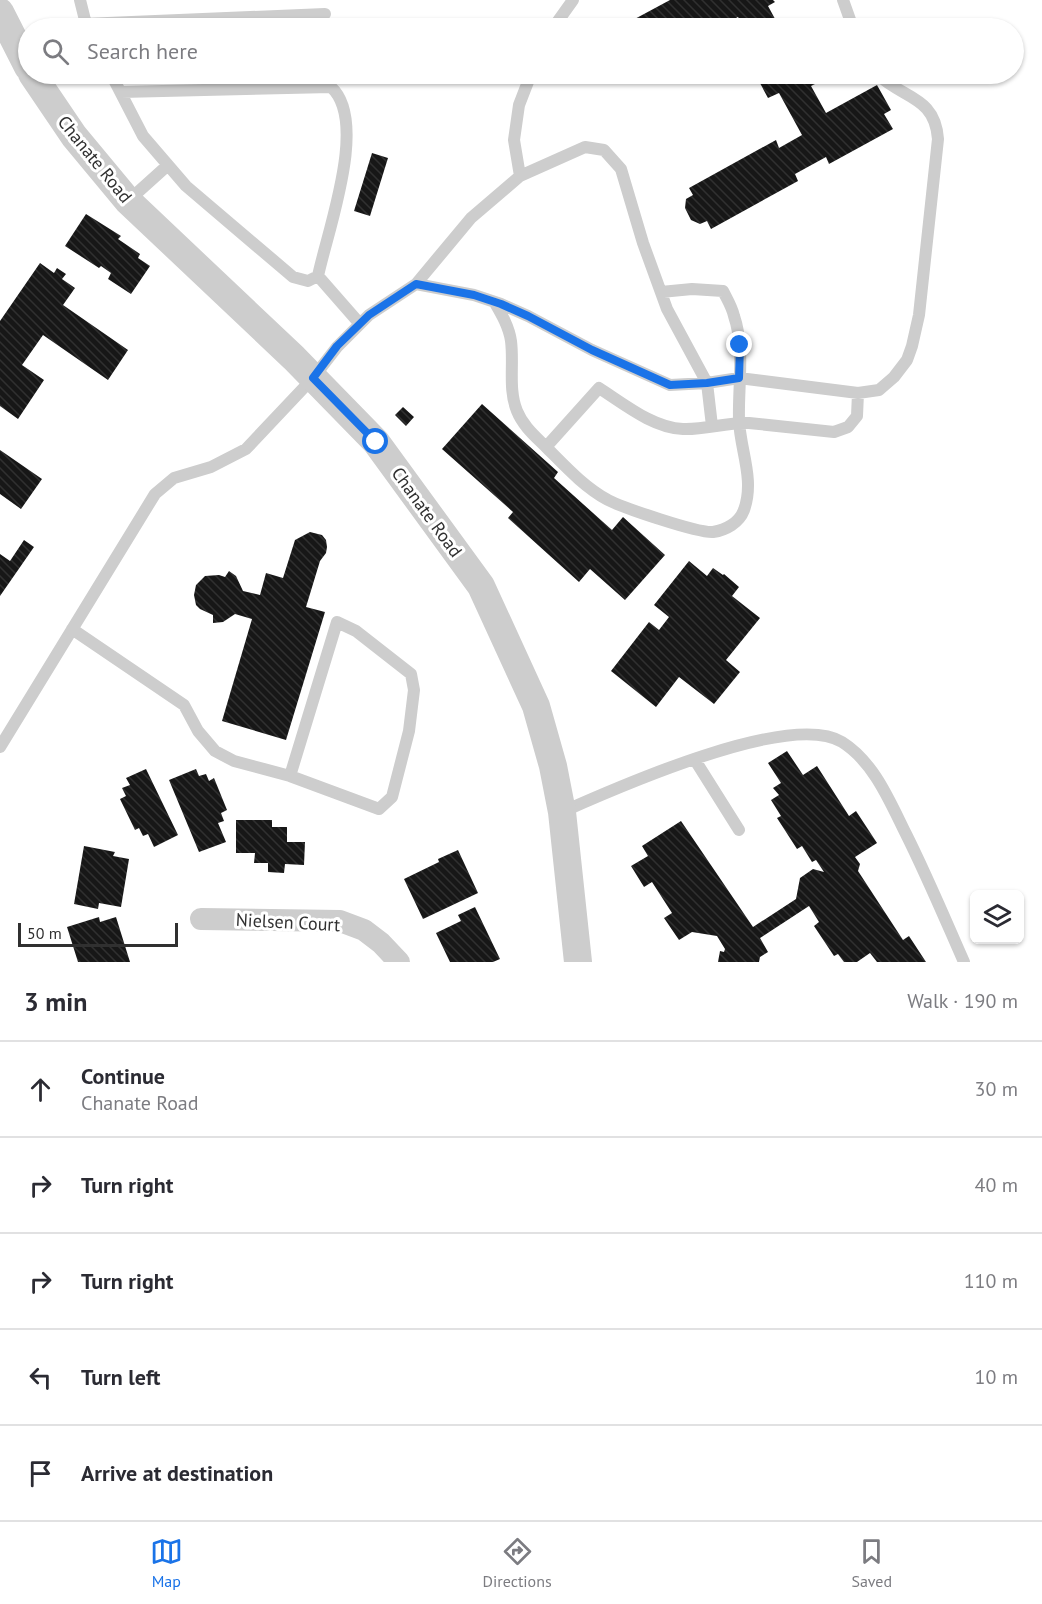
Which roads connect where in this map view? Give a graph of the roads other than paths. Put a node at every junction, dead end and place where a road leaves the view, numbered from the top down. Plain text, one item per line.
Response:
1 (80, 0) edge
2 (573, 0) edge
3 (843, 0) edge
4 (0, 12) edge
5 (325, 14) dead end
6 (81, 18) edge
7 (250, 18) edge
8 (559, 18) edge
9 (849, 18) edge
10 (18, 45) edge
11 (41, 84) edge
12 (117, 84) edge
13 (527, 84) edge
14 (892, 84) edge
15 (121, 92) junction
16 (168, 165) junction
17 (520, 176) junction
18 (128, 201) junction
19 (318, 276) junction
20 (416, 284) junction
21 (661, 292) junction
22 (495, 303) junction
23 (360, 324) junction
24 (313, 378) junction
25 (739, 378) junction
26 (707, 383) junction
27 (858, 393) junction
28 (739, 423) junction
29 (712, 426) junction
30 (546, 447) junction
31 (72, 629) junction
32 (0, 747) edge
33 (695, 760) junction
34 (290, 776) junction
35 (562, 812) junction
36 (739, 830) dead end
37 (201, 919) dead end
38 (399, 962) edge
39 (578, 962) edge
40 (964, 962) edge

1 - 6 lane
2 - 8 lane
3 - 9 lane
4 - 10 street, Chanate Road
5 - 7 lane
11 - 18 street, Chanate Road
12 - 15 lane
13 - 17 lane
14 - 27 lane
15 - 16 lane
15 - 19 lane
16 - 18 lane
16 - 19 lane
17 - 20 lane
17 - 21 lane
18 - 24 street, Chanate Road
19 - 23 lane
20 - 22 lane
20 - 23 lane
21 - 25 lane
21 - 26 lane
22 - 26 lane
22 - 30 lane
23 - 24 lane
24 - 31 lane
24 - 35 street, Chanate Road
25 - 26 lane
25 - 27 lane
25 - 28 lane
26 - 29 lane
27 - 28 lane
28 - 29 lane
28 - 30 lane
29 - 30 lane
31 - 32 lane
31 - 34 lane
33 - 35 lane
33 - 36 lane
33 - 40 lane
34 - 34 lane
35 - 39 street, Chanate Road
37 - 38 street, Nielsen Court

